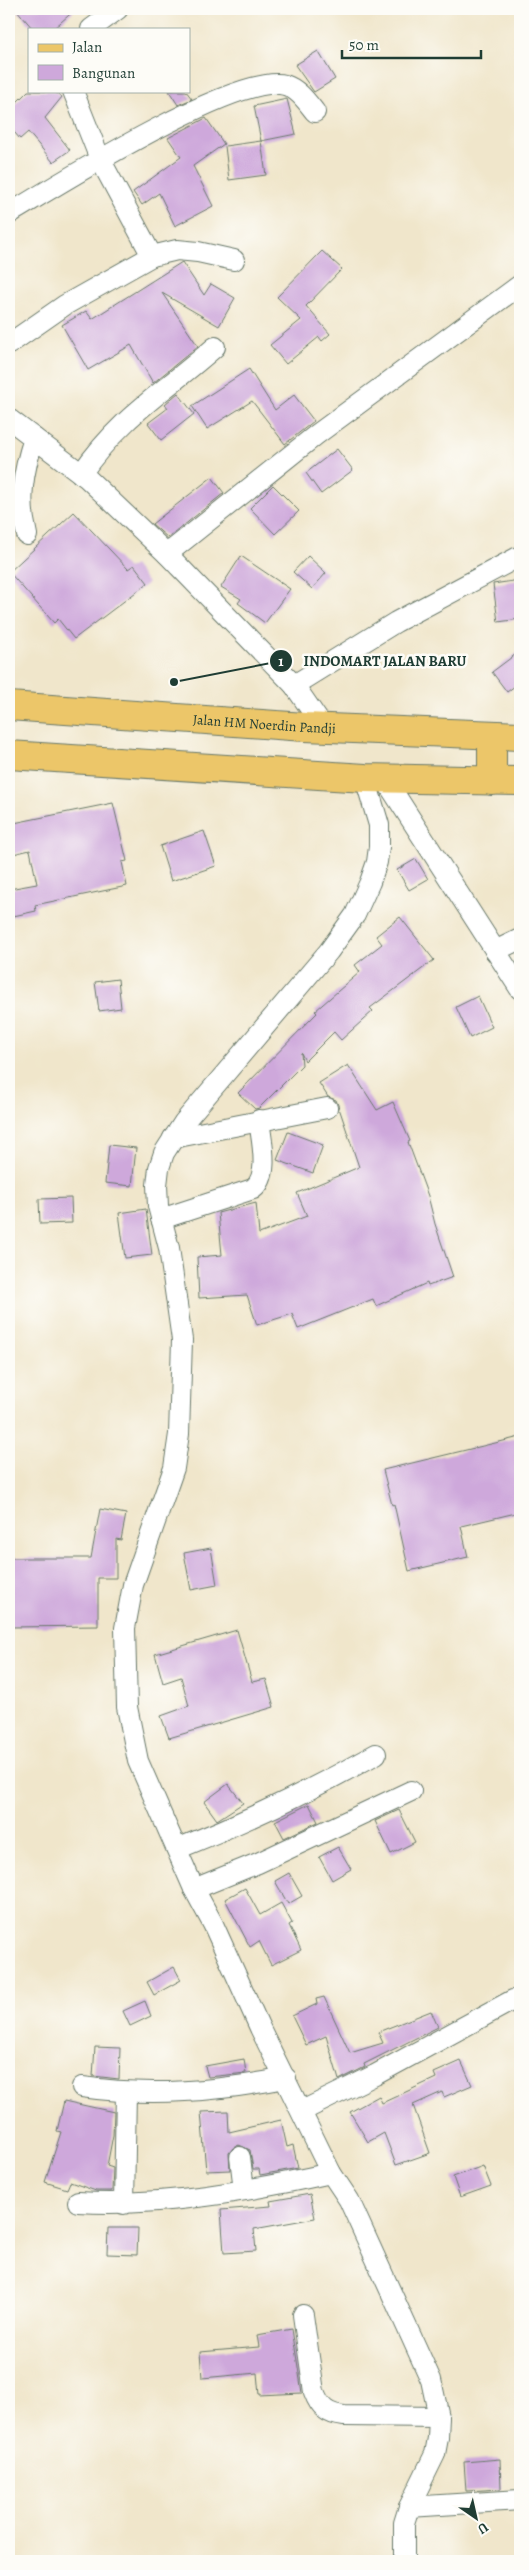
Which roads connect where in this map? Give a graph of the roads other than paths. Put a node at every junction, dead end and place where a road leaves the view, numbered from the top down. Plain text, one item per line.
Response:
1 (118, 9) edge
2 (92, 28) edge
3 (72, 92) edge
4 (315, 112) dead end
5 (100, 159) junction
6 (9, 214) edge
7 (152, 256) junction
8 (234, 260) dead end
9 (520, 285) edge
10 (9, 344) edge
11 (215, 347) dead end
12 (9, 418) edge
13 (34, 438) junction
14 (81, 474) junction
15 (27, 535) dead end
16 (166, 554) junction
17 (520, 556) edge
18 (294, 684) junction
19 (9, 706) edge
20 (323, 727) junction
21 (492, 736) junction
22 (520, 736) edge
23 (9, 756) edge
24 (374, 778) junction
25 (492, 781) junction
26 (520, 781) edge
27 (520, 939) edge
28 (496, 951) junction
29 (520, 989) edge
30 (327, 1108) dead end
31 (259, 1120) junction
32 (173, 1138) junction
33 (161, 1219) junction
34 (376, 1754) dead end
35 (411, 1791) dead end
36 (177, 1849) junction
37 (194, 1889) junction
38 (513, 2000) dead end
39 (286, 2078) junction
40 (82, 2088) dead end
41 (126, 2092) junction
42 (302, 2111) junction
43 (240, 2157) dead end
44 (332, 2173) junction
45 (244, 2190) junction
46 (78, 2202) dead end
47 (124, 2204) junction
48 (303, 2315) dead end
49 (439, 2417) junction
50 (520, 2500) edge
51 (409, 2507) junction
52 (404, 2561) edge

1 - 2 street
3 - 5 street
4 - 5 street
5 - 6 street
5 - 7 street
7 - 8 street
7 - 10 street
9 - 16 street
11 - 14 street
12 - 13 street
13 - 14 street
13 - 15 street
14 - 16 street
16 - 18 street
17 - 18 street
18 - 20 street
19 - 20 main road, Jalan HM Noerdin Pandji
20 - 21 main road, Jalan HM Noerdin Pandji
21 - 22 main road, Jalan HM Noerdin Pandji
21 - 25 main road
23 - 24 main road
24 - 25 main road
24 - 28 street
24 - 32 street
25 - 26 main road
27 - 28 street
28 - 29 street
30 - 31 street
31 - 32 street
31 - 33 street
32 - 33 street
33 - 36 street
34 - 36 street
35 - 37 street
36 - 37 street
37 - 39 street
38 - 42 street
39 - 41 street
39 - 42 street
40 - 41 street
41 - 47 street
42 - 44 street
43 - 45 street
44 - 45 street
44 - 49 street
45 - 47 street
46 - 47 street
48 - 49 street
49 - 51 street
50 - 51 street
51 - 52 street

